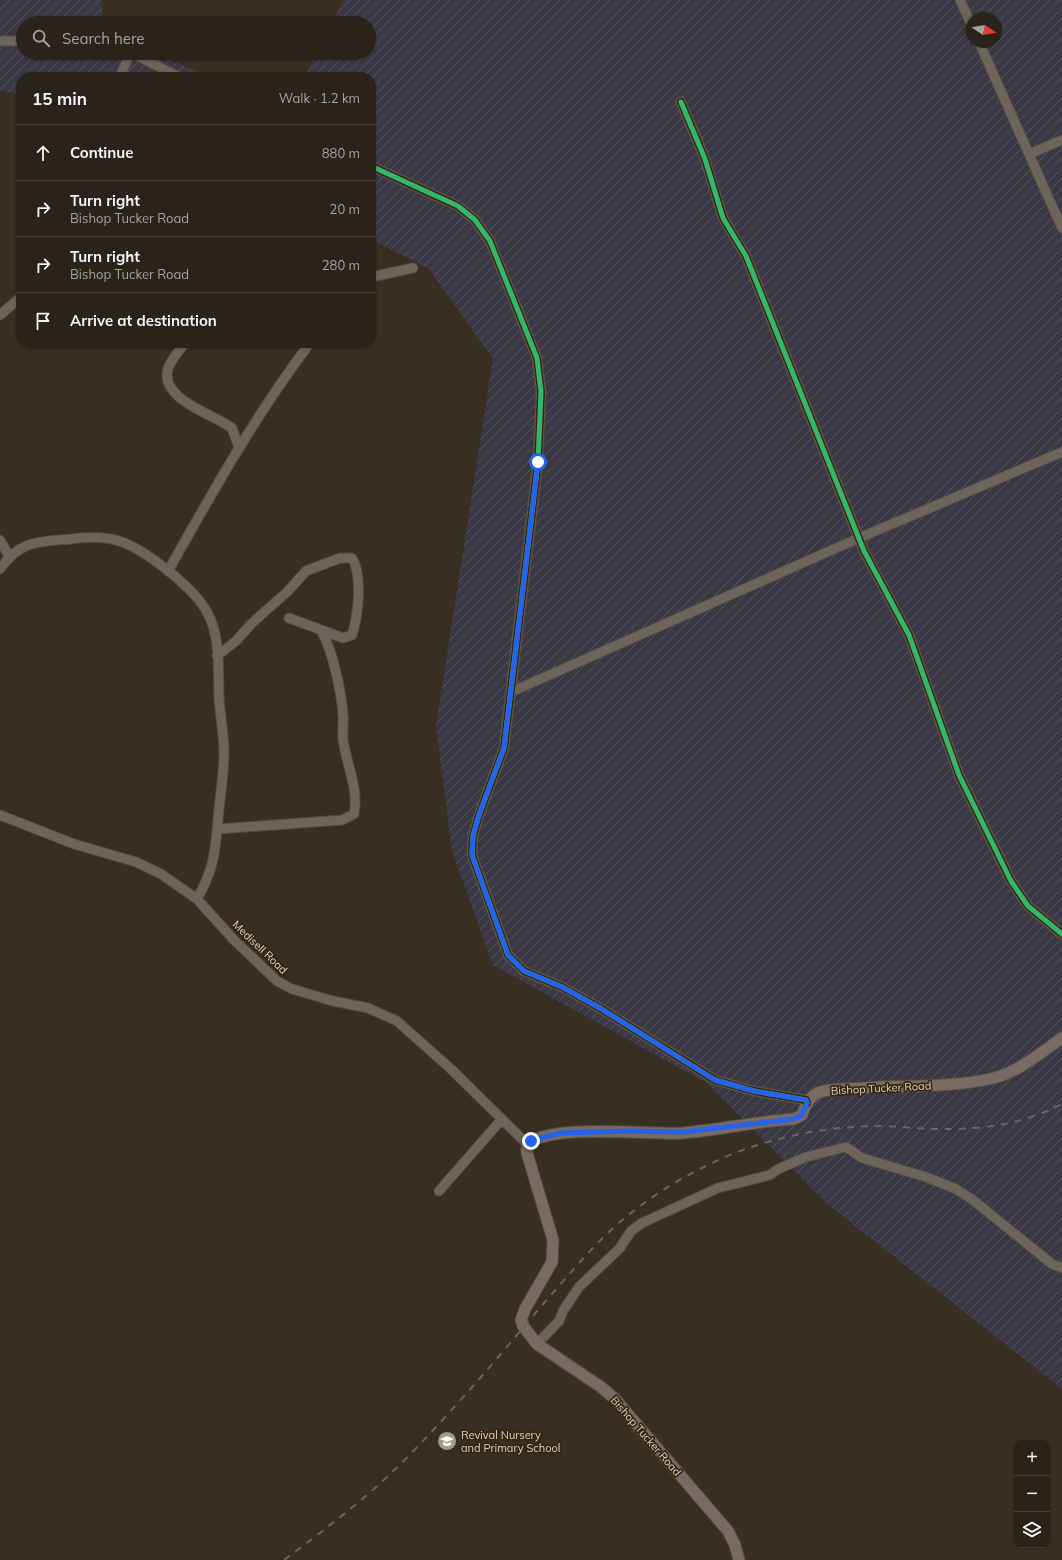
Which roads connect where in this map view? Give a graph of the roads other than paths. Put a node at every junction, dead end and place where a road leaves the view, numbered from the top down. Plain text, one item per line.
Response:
1 (960, 0) edge
2 (966, 13) edge
3 (0, 41) edge
4 (16, 41) edge
5 (982, 48) edge
6 (128, 60) edge
7 (145, 60) edge
8 (122, 72) edge
9 (169, 72) edge
10 (681, 102) dead end
11 (1062, 140) edge
12 (1029, 154) junction
13 (376, 168) edge
14 (1062, 228) edge
15 (413, 268) dead end
16 (376, 276) edge
17 (16, 301) edge
18 (0, 315) edge
19 (182, 348) edge
20 (306, 348) edge
21 (239, 448) junction
22 (1062, 452) edge
23 (859, 538) junction
24 (0, 540) edge
25 (9, 556) junction
26 (0, 569) edge
27 (168, 571) junction
28 (288, 618) dead end
29 (322, 632) junction
30 (217, 656) junction
31 (511, 692) junction
32 (0, 815) edge
33 (218, 829) junction
34 (197, 899) junction
35 (1062, 934) edge
36 (1062, 1038) edge
37 (807, 1103) junction
38 (502, 1119) junction
39 (527, 1144) junction
40 (439, 1191) dead end
41 (1062, 1268) edge
42 (536, 1344) junction
43 (738, 1560) edge

1 - 2 street
3 - 4 street
5 - 12 street
6 - 8 street
7 - 9 street
10 - 23 street
11 - 12 street
12 - 14 street
13 - 31 street
15 - 16 street
17 - 18 street
19 - 21 street
20 - 21 street
21 - 27 street
22 - 23 street
23 - 31 street
23 - 35 street
24 - 25 street
25 - 26 street
25 - 27 street
27 - 30 street
28 - 29 street
29 - 30 street
29 - 33 street
30 - 33 street
31 - 37 street
32 - 34 street, Medisell Road
33 - 34 street
34 - 38 street, Medisell Road
36 - 37 main road, Bishop Tucker Road
37 - 39 main road, Bishop Tucker Road
38 - 39 street, Medisell Road
38 - 40 street
39 - 42 main road, Bishop Tucker Road
41 - 42 street
42 - 43 main road, Bishop Tucker Road

